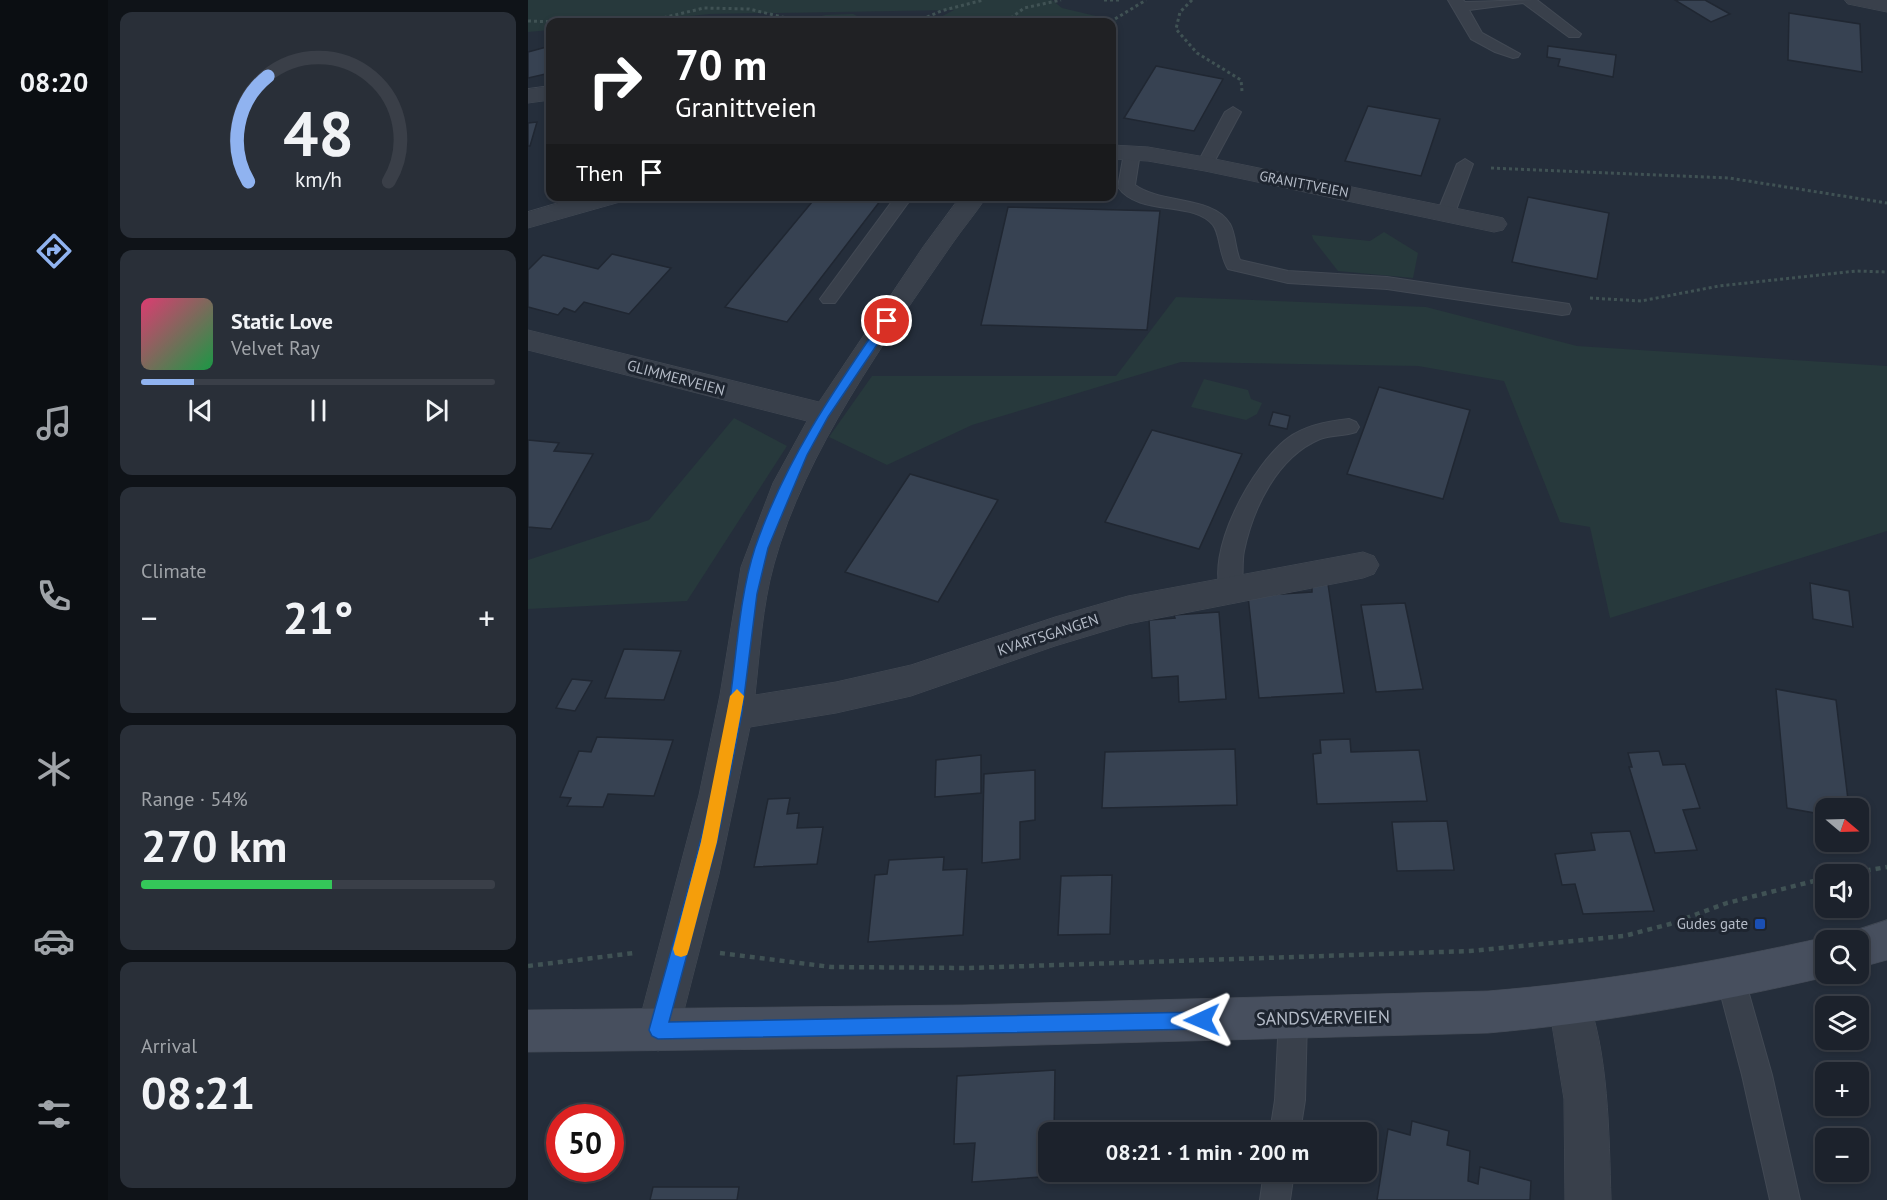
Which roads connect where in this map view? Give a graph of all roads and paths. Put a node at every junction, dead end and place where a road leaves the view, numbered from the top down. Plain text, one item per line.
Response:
1 (983, 0) edge
2 (1061, 0) edge
3 (1104, 0) edge
4 (1121, 0) edge
5 (1146, 0) edge
6 (1192, 0) edge
7 (1520, 0) edge
8 (1528, 0) edge
9 (1855, 0) edge
10 (1459, 3) edge
11 (1887, 6) edge
12 (662, 18) edge
13 (794, 18) edge
14 (925, 18) edge
15 (1011, 18) edge
16 (1116, 18) edge
17 (528, 21) edge
18 (546, 22) edge
19 (1574, 34) dead end
20 (1513, 54) dead end
21 (546, 94) edge
22 (528, 96) edge
23 (1233, 111) joint
24 (1121, 152) edge
25 (1205, 164) junction
26 (1465, 164) joint
27 (594, 201) edge
28 (901, 201) edge
29 (972, 201) edge
30 (1887, 203) edge
31 (1446, 213) junction
32 (528, 220) edge
33 (1494, 224) dead end
34 (1887, 272) edge
35 (829, 299) dead end
36 (1562, 309) joint
37 (528, 340) edge
38 (824, 414) junction
39 (1349, 427) dead end
40 (1363, 565) dead end
41 (1231, 590) junction
42 (735, 713) junction
43 (1887, 867) edge
44 (1869, 870) edge
45 (1815, 881) edge
46 (1887, 940) edge
47 (1869, 945) edge
48 (644, 952) dead end
49 (716, 953) dead end
50 (1815, 960) edge
51 (528, 966) edge
52 (1731, 980) junction
53 (1570, 1006) junction
54 (1293, 1018) junction
55 (658, 1030) junction
56 (528, 1031) edge
57 (1287, 1122) edge
58 (1278, 1182) edge
59 (1275, 1200) edge
60 (1588, 1200) edge
61 (1785, 1200) edge

1 - 14 path
2 - 15 path
3 - 4 path
5 - 16 path
6 - 23 path
7 - 10 lane
8 - 19 lane
9 - 11 street
10 - 20 lane
12 - 13 path
17 - 18 path
21 - 22 street
23 - 25 lane
24 - 25 street, GRANITTVEIEN
24 - 36 lane
25 - 31 street, GRANITTVEIEN
26 - 30 path
26 - 31 lane
27 - 32 street
28 - 35 lane
29 - 38 street
31 - 33 street, GRANITTVEIEN
34 - 36 path
37 - 38 street, GLIMMERVEIEN
38 - 42 street
39 - 41 lane
40 - 41 street, KVARTSGANGEN
41 - 42 street, KVARTSGANGEN
42 - 55 street
43 - 44 path
45 - 49 path
46 - 47 main road
48 - 51 path
50 - 52 main road, SANDSVÆRVEIEN
52 - 53 main road, SANDSVÆRVEIEN
52 - 61 lane
53 - 54 main road, SANDSVÆRVEIEN
53 - 60 street
54 - 55 main road, SANDSVÆRVEIEN
54 - 57 lane
55 - 56 main road, SANDSVÆRVEIEN
58 - 59 lane

